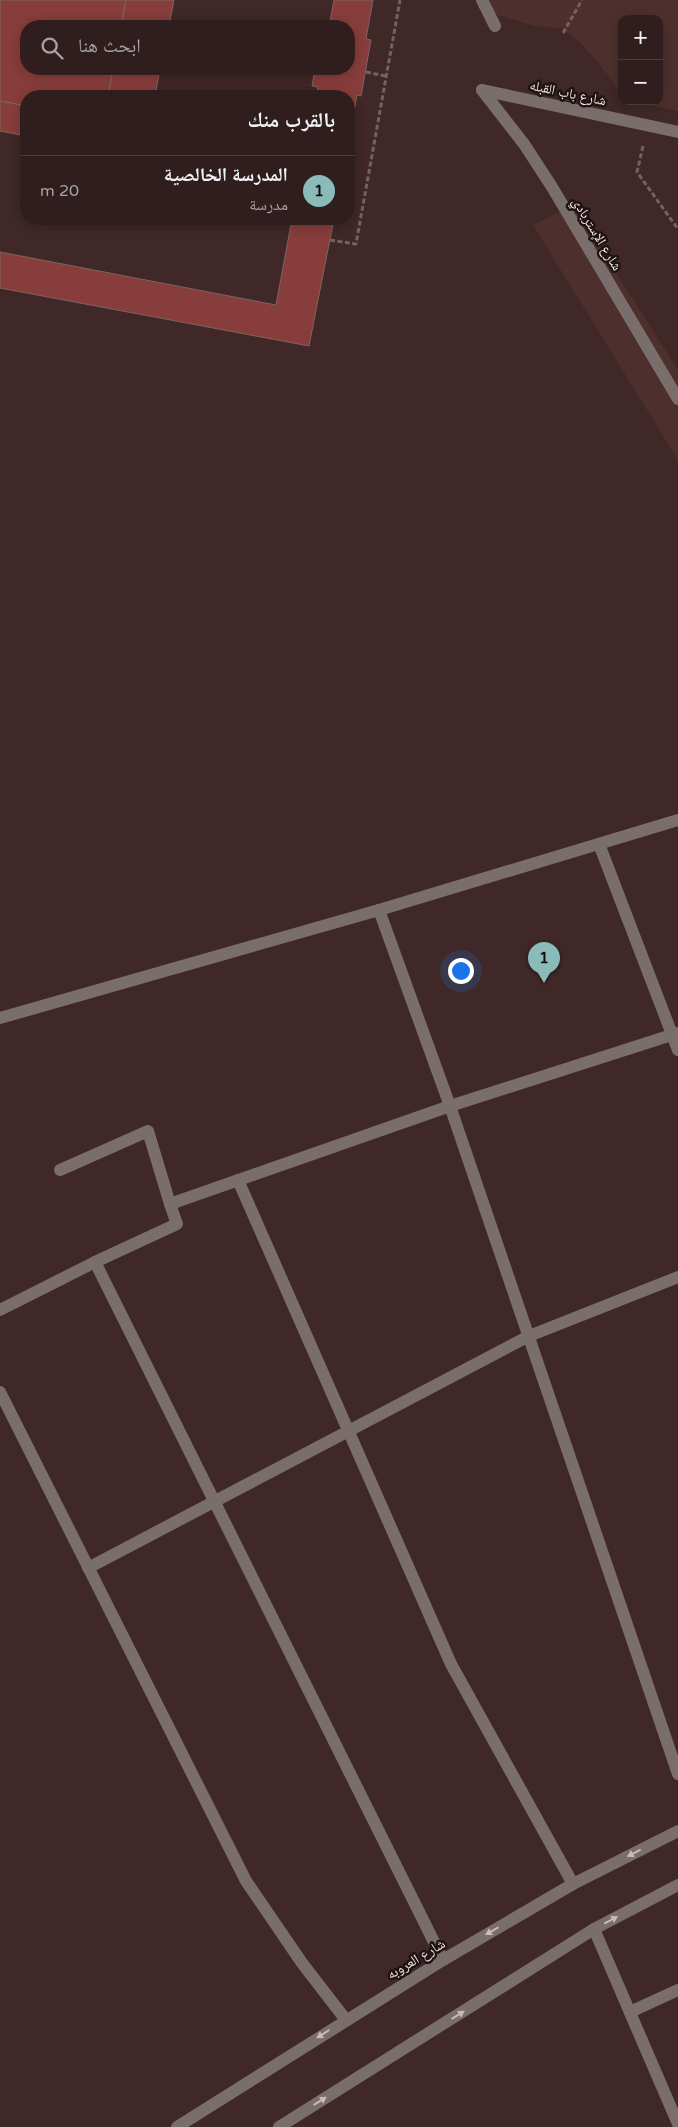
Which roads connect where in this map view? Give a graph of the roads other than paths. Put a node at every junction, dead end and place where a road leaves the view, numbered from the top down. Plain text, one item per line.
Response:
1 (482, 0) edge
2 (494, 26) dead end
3 (482, 90) joint
4 (678, 132) edge
5 (678, 399) edge
6 (678, 820) edge
7 (599, 844) junction
8 (379, 910) junction
9 (0, 1018) edge
10 (675, 1034) edge
11 (678, 1050) edge
12 (450, 1106) junction
13 (60, 1170) dead end
14 (238, 1180) junction
15 (170, 1204) junction
16 (95, 1262) junction
17 (678, 1277) edge
18 (0, 1310) edge
19 (529, 1336) junction
20 (0, 1392) edge
21 (348, 1432) junction
22 (214, 1502) junction
23 (88, 1568) junction
24 (678, 1774) edge
25 (678, 1831) edge
26 (573, 1884) junction
27 (678, 1884) edge
28 (594, 1930) junction
29 (443, 1960) junction
30 (678, 1990) edge
31 (630, 2012) junction
32 (346, 2020) junction
33 (678, 2124) edge
34 (177, 2127) edge
35 (279, 2127) edge

1 - 2 street
3 - 4 street, شارع باب القبله
3 - 5 street, شارع الإستربادي
6 - 7 street
7 - 8 street
7 - 10 street
8 - 9 street
8 - 12 street
10 - 11 street
10 - 12 street
12 - 14 street
12 - 19 street
13 - 15 street
14 - 15 street
14 - 21 street
15 - 16 street
16 - 18 street
16 - 22 street
17 - 19 street
19 - 21 street
19 - 24 street
20 - 23 street
21 - 22 street
21 - 26 street
22 - 23 street
22 - 29 street
23 - 32 street
25 -> 26 street, شارع العروبه
26 -> 29 street, شارع العروبه
28 -> 27 street
28 - 31 street
35 -> 28 street
29 - 32 street, شارع العروبه
30 - 31 street
31 - 33 street
32 -> 34 street, شارع العروبه

